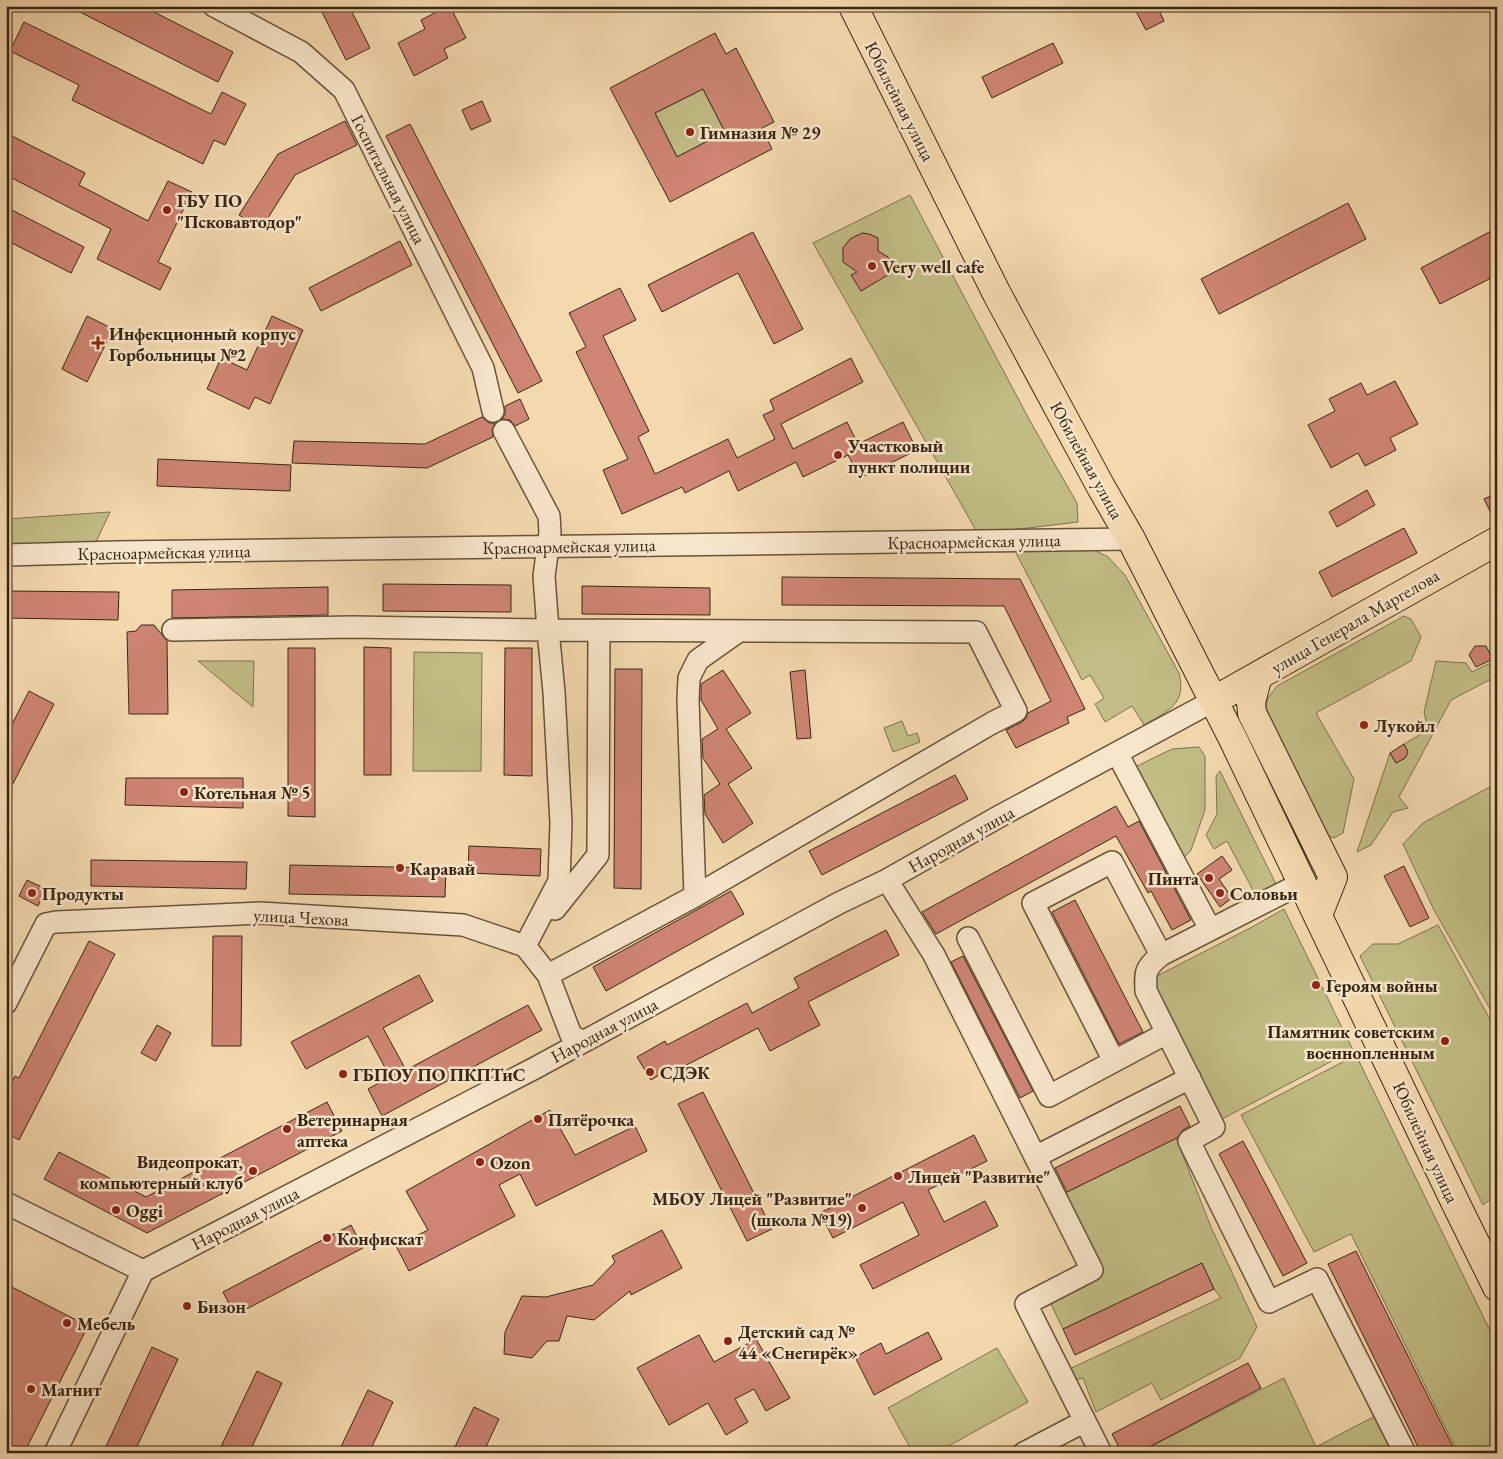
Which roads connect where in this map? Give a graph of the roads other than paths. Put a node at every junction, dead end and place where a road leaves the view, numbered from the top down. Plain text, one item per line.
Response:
1 (214, 6) edge
2 (852, 6) edge
3 (493, 411) dead end
4 (504, 431) dead end
5 (1131, 539) junction
6 (1497, 541) edge
7 (547, 546) junction
8 (6, 555) edge
9 (172, 630) dead end
10 (548, 630) junction
11 (599, 630) junction
12 (739, 631) junction
13 (1258, 676) junction
14 (1213, 701) junction
15 (1117, 753) junction
16 (887, 880) junction
17 (1302, 883) junction
18 (695, 896) junction
19 (1318, 915) junction
20 (1210, 930) junction
21 (968, 938) dead end
22 (525, 946) junction
23 (1161, 955) junction
24 (548, 975) junction
25 (6, 1003) edge
26 (1167, 1033) junction
27 (583, 1042) junction
28 (1114, 1061) junction
29 (1190, 1078) junction
30 (1035, 1157) junction
31 (6, 1202) edge
32 (143, 1271) junction
33 (1497, 1287) edge
34 (1086, 1421) junction
35 (55, 1453) edge
36 (1024, 1453) edge
37 (1101, 1453) edge
38 (1405, 1453) edge

1 - 3 street, Госпитальная улица
2 - 5 main road, Юбилейная улица
4 - 7 street
5 - 7 street, Красноармейская улица
5 - 14 main road, Юбилейная улица
6 - 13 main road, улица Генерала Маргелова
7 - 8 street, Красноармейская улица
7 - 10 street
9 - 10 street
10 - 11 street
10 - 22 street
11 - 12 street
11 - 22 street
12 - 18 street
12 - 18 street
13 - 14 main road, улица Генерала Маргелова
13 - 19 main road
14 - 15 street, Народная улица
14 - 17 main road, Юбилейная улица
15 - 16 street, Народная улица
15 - 20 street
16 - 27 street, Народная улица
16 - 30 street
17 - 19 main road, Юбилейная улица
17 - 20 street
18 - 24 street
19 - 33 main road, Юбилейная улица
20 - 23 street
21 - 28 street
22 - 24 street
22 - 25 street, улица Чехова
23 - 26 street
23 - 28 street
24 - 27 street
26 - 28 street
26 - 29 street
27 - 32 street, Народная улица
29 - 30 street
29 - 38 street
30 - 34 street
31 - 32 street
32 - 35 street
34 - 36 street
34 - 37 street

